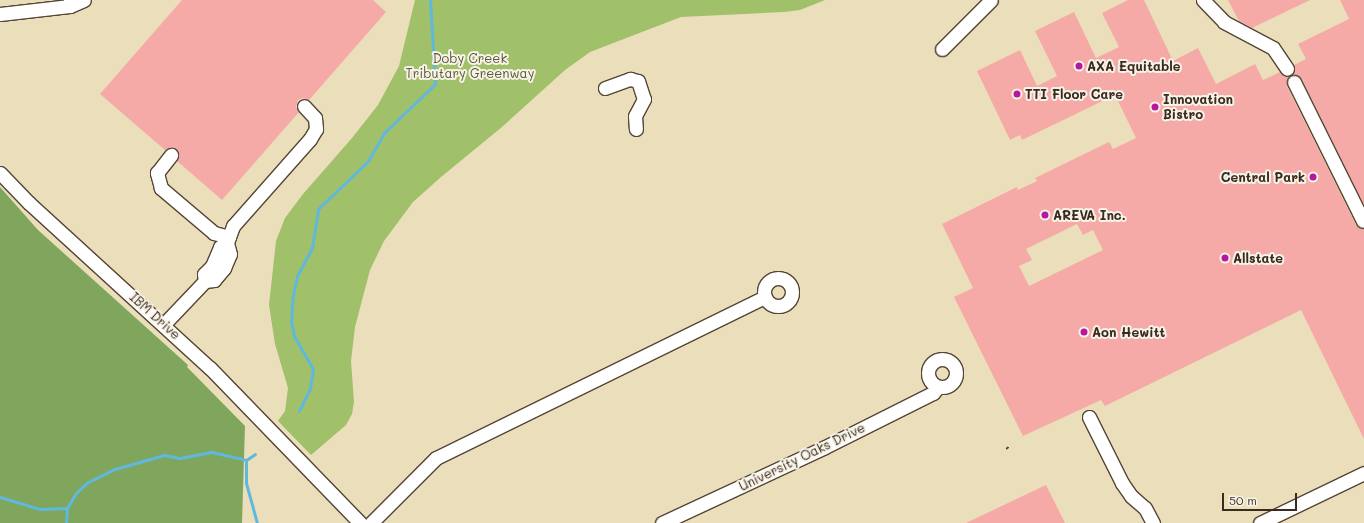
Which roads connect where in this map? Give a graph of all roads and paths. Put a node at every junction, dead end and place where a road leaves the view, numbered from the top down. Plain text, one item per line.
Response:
1 (84, 0) edge
2 (991, 0) edge
3 (1203, 0) edge
4 (70, 3) edge
5 (0, 14) edge
6 (942, 49) dead end
7 (1287, 69) dead end
8 (1294, 82) dead end
9 (605, 88) dead end
10 (304, 106) dead end
11 (636, 129) dead end
12 (171, 155) dead end
13 (0, 173) edge
14 (1363, 222) edge
15 (228, 240) junction
16 (765, 297) dead end
17 (164, 324) junction
18 (938, 387) dead end
19 (1088, 417) dead end
20 (1010, 446) dead end
21 (1006, 449) dead end
22 (304, 465) junction
23 (1364, 473) edge
24 (350, 523) edge
25 (360, 523) edge
26 (370, 523) edge
27 (662, 523) edge
28 (1154, 523) edge
29 (1260, 523) edge

1 - 4 street
2 - 6 street
3 - 7 street
4 - 5 street
8 - 14 street
9 - 11 street
10 - 15 street
12 - 15 street
13 - 17 street, IBM Drive
15 - 17 street
16 - 26 street
17 - 22 street, IBM Drive
18 - 27 street, University Oaks Drive
19 - 28 street
20 - 21 path
22 - 24 street, IBM Drive
22 - 25 street
22 - 26 street, IBM Drive
23 - 29 street

